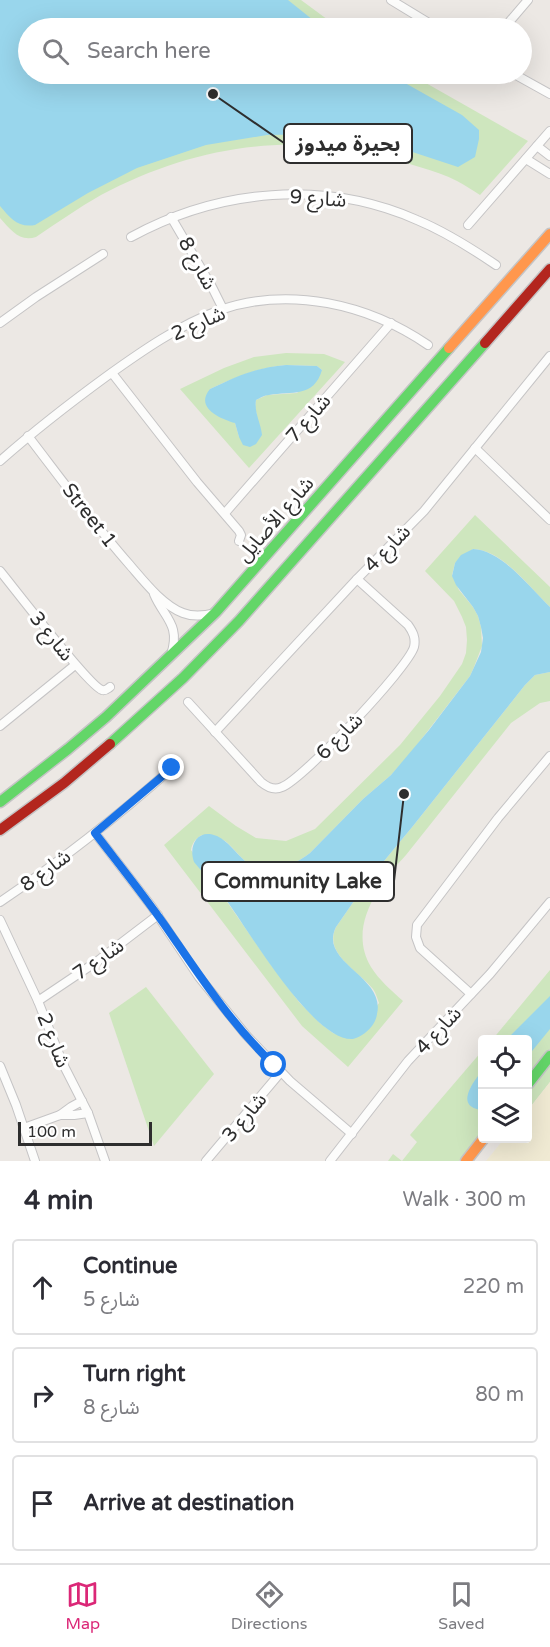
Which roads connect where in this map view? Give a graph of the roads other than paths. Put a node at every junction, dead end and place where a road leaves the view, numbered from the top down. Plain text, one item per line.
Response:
1 (391, 0) edge
2 (528, 0) edge
3 (421, 18) edge
4 (513, 18) edge
5 (532, 84) edge
6 (550, 94) edge
7 (550, 131) edge
8 (537, 146) junction
9 (550, 156) edge
10 (526, 159) junction
11 (550, 174) edge
12 (171, 217) junction
13 (468, 225) dead end
14 (550, 234) edge
15 (131, 237) dead end
16 (103, 254) dead end
17 (496, 265) dead end
18 (550, 269) edge
19 (223, 309) junction
20 (1, 319) edge
21 (391, 323) junction
22 (428, 345) dead end
23 (550, 356) edge
24 (112, 373) junction
25 (28, 436) junction
26 (475, 448) junction
27 (0, 461) edge
28 (225, 513) junction
29 (549, 518) edge
30 (239, 541) dead end
31 (0, 571) edge
32 (357, 579) junction
33 (154, 593) junction
34 (216, 612) junction
35 (170, 658) junction
36 (75, 665) junction
37 (110, 687) dead end
38 (188, 702) dead end
39 (0, 726) edge
40 (215, 732) junction
41 (550, 756) edge
42 (172, 768) dead end
43 (0, 802) edge
44 (0, 830) edge
45 (95, 833) junction
46 (0, 902) edge
47 (550, 902) edge
48 (158, 915) junction
49 (0, 920) edge
50 (471, 994) junction
51 (38, 1001) junction
52 (550, 1056) edge
53 (0, 1066) edge
54 (282, 1072) junction
55 (532, 1079) edge
56 (82, 1101) junction
57 (88, 1113) junction
58 (60, 1115) junction
59 (24, 1128) junction
60 (352, 1134) junction
61 (480, 1143) edge
62 (34, 1161) edge
63 (105, 1161) edge
64 (206, 1161) edge
65 (330, 1161) edge
66 (466, 1161) edge

1 - 3 street
2 - 4 street
5 - 6 street
7 - 8 street
8 - 9 street
8 - 10 street
10 - 11 street
10 - 13 street
12 - 15 street, شارع 9
12 - 17 street, شارع 9
12 - 19 street, شارع 8
14 - 34 main road, شارع الأصايل
16 - 20 street
18 - 44 main road, شارع الأصايل
19 - 21 street, شارع 2
19 - 24 street, شارع 2
21 - 22 street, شارع 2
21 - 28 street, شارع 7
23 - 26 street, شارع 4
24 - 25 street, شارع 2
24 - 28 street
25 - 27 street, شارع 2
25 - 33 street, Street 1
26 - 29 street
26 - 32 street, شارع 4
28 - 30 street
31 - 36 street, شارع 3
32 - 40 street, شارع 4
32 - 40 street, شارع 6
33 - 34 street
33 - 35 street
34 - 35 main road, شارع الأصايل
35 - 43 main road, شارع الأصايل
36 - 37 street, شارع 3
36 - 39 street
38 - 40 street, شارع 6
41 - 50 street
42 - 45 street, شارع 8
45 - 46 street, شارع 8
45 - 48 street
47 - 50 street, شارع 4
48 - 51 street, شارع 7
48 - 54 street
49 - 51 street, شارع 2
50 - 60 street, شارع 4
51 - 56 street, شارع 2
52 - 55 main road
53 - 59 street
54 - 60 street
54 - 64 street, شارع 3
56 - 57 street, شارع 2
56 - 58 street
57 - 58 street
57 - 63 street, شارع 2
58 - 59 street
59 - 62 street
60 - 65 street, شارع 4
61 - 66 main road

